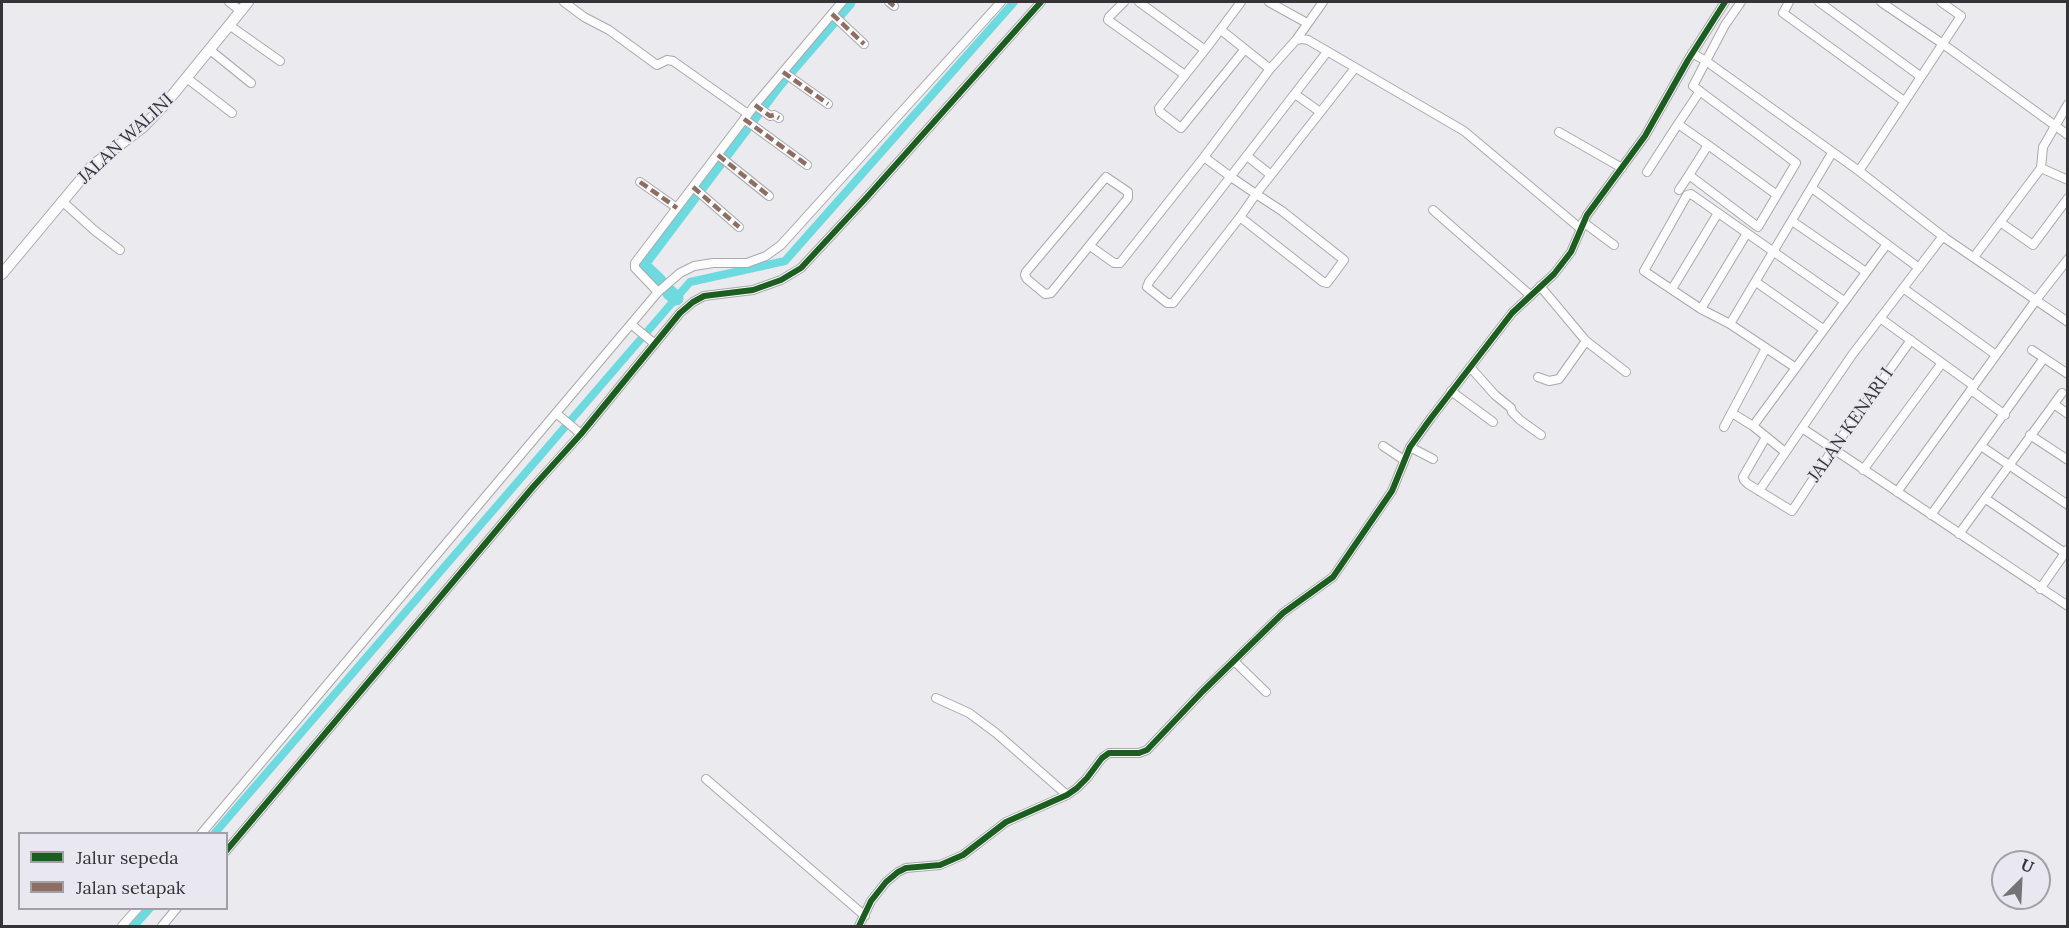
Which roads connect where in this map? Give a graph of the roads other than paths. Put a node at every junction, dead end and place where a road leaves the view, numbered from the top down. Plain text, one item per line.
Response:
1 (229, 2) edge
2 (248, 2) edge
3 (564, 2) edge
4 (842, 2) edge
5 (1001, 2) edge
6 (1041, 2) edge
7 (1124, 2) edge
8 (1139, 2) edge
9 (1241, 2) edge
10 (1269, 2) edge
11 (1323, 2) edge
12 (1725, 2) edge
13 (1741, 2) edge
14 (1789, 2) edge
15 (1820, 2) edge
16 (1881, 2) edge
17 (1941, 2) edge
18 (241, 12) junction
19 (834, 16) junction
20 (1307, 23) junction
21 (229, 25) junction
22 (1221, 30) junction
23 (1296, 40) junction
24 (864, 44) dead end
25 (1944, 44) junction
26 (1245, 49) junction
27 (210, 50) junction
28 (1205, 50) junction
29 (1327, 52) junction
30 (1692, 53) junction
31 (280, 61) dead end
32 (1707, 61) junction
33 (1354, 68) junction
34 (1270, 69) junction
35 (785, 74) junction
36 (1185, 75) junction
37 (1920, 76) junction
38 (188, 79) junction
39 (251, 83) dead end
40 (1700, 92) junction
41 (1295, 94) junction
42 (1904, 101) junction
43 (828, 104) dead end
44 (2067, 104) edge
45 (758, 108) junction
46 (1320, 112) junction
47 (232, 113) dead end
48 (779, 118) dead end
49 (748, 120) junction
50 (1678, 124) junction
51 (2054, 126) junction
52 (1559, 132) dead end
53 (2067, 135) edge
54 (1708, 145) junction
55 (1832, 153) junction
56 (1247, 156) junction
57 (721, 157) junction
58 (1204, 157) junction
59 (807, 165) dead end
60 (1622, 168) junction
61 (2041, 168) junction
62 (1858, 171) junction
63 (1647, 172) dead end
64 (1271, 175) junction
65 (1689, 175) junction
66 (1231, 177) junction
67 (2067, 180) edge
68 (640, 182) dead end
69 (1812, 188) junction
70 (696, 189) junction
71 (1679, 190) dead end
72 (1256, 194) junction
73 (1777, 195) junction
74 (769, 196) dead end
75 (2067, 198) edge
76 (62, 201) junction
77 (677, 208) junction
78 (1433, 210) dead end
79 (1718, 213) junction
80 (1240, 218) junction
81 (1792, 221) junction
82 (2000, 222) junction
83 (1582, 225) junction
84 (739, 228) dead end
85 (1746, 233) junction
86 (1943, 236) junction
87 (1887, 244) junction
88 (1614, 245) dead end
89 (1090, 246) junction
90 (120, 250) dead end
91 (1773, 251) junction
92 (1974, 257) junction
93 (2067, 259) edge
94 (1919, 268) junction
95 (1866, 272) junction
96 (2, 274) edge
97 (1756, 282) junction
98 (1540, 286) junction
99 (1903, 288) junction
100 (1672, 289) junction
101 (658, 292) junction
102 (1530, 295) junction
103 (2036, 300) junction
104 (1844, 302) junction
105 (1701, 309) junction
106 (1881, 318) junction
107 (2067, 322) edge
108 (1730, 324) junction
109 (635, 327) junction
110 (1823, 330) junction
111 (1911, 340) junction
112 (1586, 341) junction
113 (653, 342) junction
114 (1766, 348) junction
115 (2032, 350) dead end
116 (1996, 355) junction
117 (2044, 358) junction
118 (1942, 363) junction
119 (1470, 367) junction
120 (1796, 368) junction
121 (1626, 372) dead end
122 (2067, 374) edge
123 (1538, 377) dead end
124 (1972, 388) junction
125 (1451, 391) junction
126 (2062, 393) dead end
127 (2054, 404) junction
128 (1732, 413) junction
129 (557, 414) junction
130 (2067, 414) edge
131 (2005, 415) junction
132 (1493, 422) dead end
133 (1754, 426) junction
134 (1724, 427) dead end
135 (1802, 428) junction
136 (580, 433) junction
137 (1541, 435) dead end
138 (2030, 435) junction
139 (1766, 437) junction
140 (1383, 446) dead end
141 (1981, 446) junction
142 (1410, 447) junction
143 (1833, 448) junction
144 (1785, 452) junction
145 (1433, 459) dead end
146 (1404, 460) junction
147 (2067, 460) edge
148 (2008, 466) junction
149 (1863, 470) junction
150 (1759, 491) junction
151 (1897, 492) junction
152 (1986, 499) junction
153 (2067, 506) edge
154 (1931, 515) junction
155 (1959, 534) junction
156 (2066, 551) edge
157 (2040, 589) junction
158 (2067, 606) edge
159 (1234, 661) junction
160 (1266, 692) dead end
161 (936, 698) dead end
162 (706, 779) dead end
163 (1066, 795) junction
164 (203, 832) edge
165 (228, 849) edge
166 (137, 910) edge
167 (176, 910) edge
168 (865, 916) junction
169 (122, 927) edge
170 (162, 927) edge
171 (859, 927) edge

1 - 18 street
2 - 18 street, JALAN WALINI
3 - 49 street
4 - 19 street
5 - 101 street
6 - 113 street
7 - 36 street
8 - 28 street
9 - 22 street
10 - 20 street
11 - 20 street
12 - 30 street
13 - 32 street
14 - 42 street
15 - 37 street
16 - 25 street
17 - 25 street
18 - 21 street, JALAN WALINI
19 - 24 street
19 - 35 street
20 - 23 street
21 - 27 street, JALAN WALINI
21 - 31 street
22 - 26 street
22 - 28 street
23 - 29 street
23 - 34 street
25 - 37 street
25 - 51 street
26 - 34 street
26 - 36 street
27 - 38 street, JALAN WALINI
27 - 39 street
28 - 36 street
29 - 33 street
29 - 41 street
30 - 32 street
30 - 60 street
32 - 40 street
32 - 55 street
33 - 46 street
33 - 83 street
34 - 58 street
35 - 43 street
35 - 45 street
37 - 42 street
38 - 47 street
38 - 76 street, JALAN WALINI
40 - 50 street
40 - 73 street
41 - 46 street
41 - 56 street
42 - 62 street
44 - 51 street
45 - 48 street
45 - 49 street
46 - 64 street
49 - 57 street
49 - 59 street
50 - 54 street
50 - 63 street
51 - 53 street
51 - 61 street
52 - 60 street
54 - 65 street
54 - 73 street
55 - 62 street
55 - 69 street
56 - 64 street
56 - 66 street
57 - 70 street
57 - 74 street
58 - 66 street
58 - 89 street
60 - 83 street
61 - 67 street
61 - 82 street
62 - 86 street
64 - 72 street
65 - 71 street
65 - 73 street
66 - 72 street
66 - 80 street
68 - 77 street
69 - 81 street
69 - 87 street
70 - 77 street
70 - 84 street
72 - 80 street
72 - 80 street
75 - 82 street
76 - 90 street
76 - 96 street, JALAN WALINI
77 - 101 street
78 - 102 street
79 - 85 street
79 - 100 street
79 - 100 street
81 - 91 street
81 - 95 street
82 - 92 street
83 - 88 street
83 - 98 street
85 - 91 street
85 - 105 street
86 - 92 street
86 - 94 street
87 - 94 street
87 - 95 street
89 - 89 street
91 - 97 street
91 - 104 street
92 - 103 street
93 - 103 street
94 - 99 street
95 - 104 street
97 - 108 street
97 - 110 street
98 - 102 street
98 - 112 street
99 - 106 street
99 - 116 street
100 - 105 street
101 - 109 street
102 - 119 street
103 - 107 street
103 - 116 street
104 - 110 street
105 - 108 street
106 - 111 street
106 - 135 street
108 - 114 street
109 - 113 street
109 - 129 street
110 - 120 street
111 - 118 street
111 - 143 street, JALAN KENARI I
112 - 121 street
112 - 123 street
113 - 136 street
114 - 120 street
114 - 128 street
115 - 117 street
116 - 124 street
117 - 122 street
117 - 131 street
118 - 124 street
118 - 149 street
119 - 125 street
119 - 137 street
120 - 133 street
124 - 131 street
124 - 151 street
125 - 132 street
125 - 142 street
126 - 127 street
127 - 130 street
127 - 138 street
128 - 133 street
128 - 134 street
129 - 136 street
129 - 164 street
131 - 141 street
133 - 139 street
135 - 143 street
135 - 144 street
136 - 165 street
138 - 147 street
138 - 148 street
139 - 144 street
139 - 150 street
140 - 146 street
141 - 148 street
141 - 154 street
142 - 145 street
142 - 146 street
143 - 149 street
143 - 150 street, JALAN KENARI I
144 - 150 street
146 - 159 street
148 - 152 street
148 - 153 street
149 - 151 street
151 - 154 street
152 - 155 street
152 - 156 street
154 - 155 street
155 - 157 street
156 - 157 street
157 - 158 street
159 - 160 street
159 - 163 street
161 - 163 street
162 - 168 street
163 - 168 street
166 - 169 street
167 - 170 street
168 - 171 street

